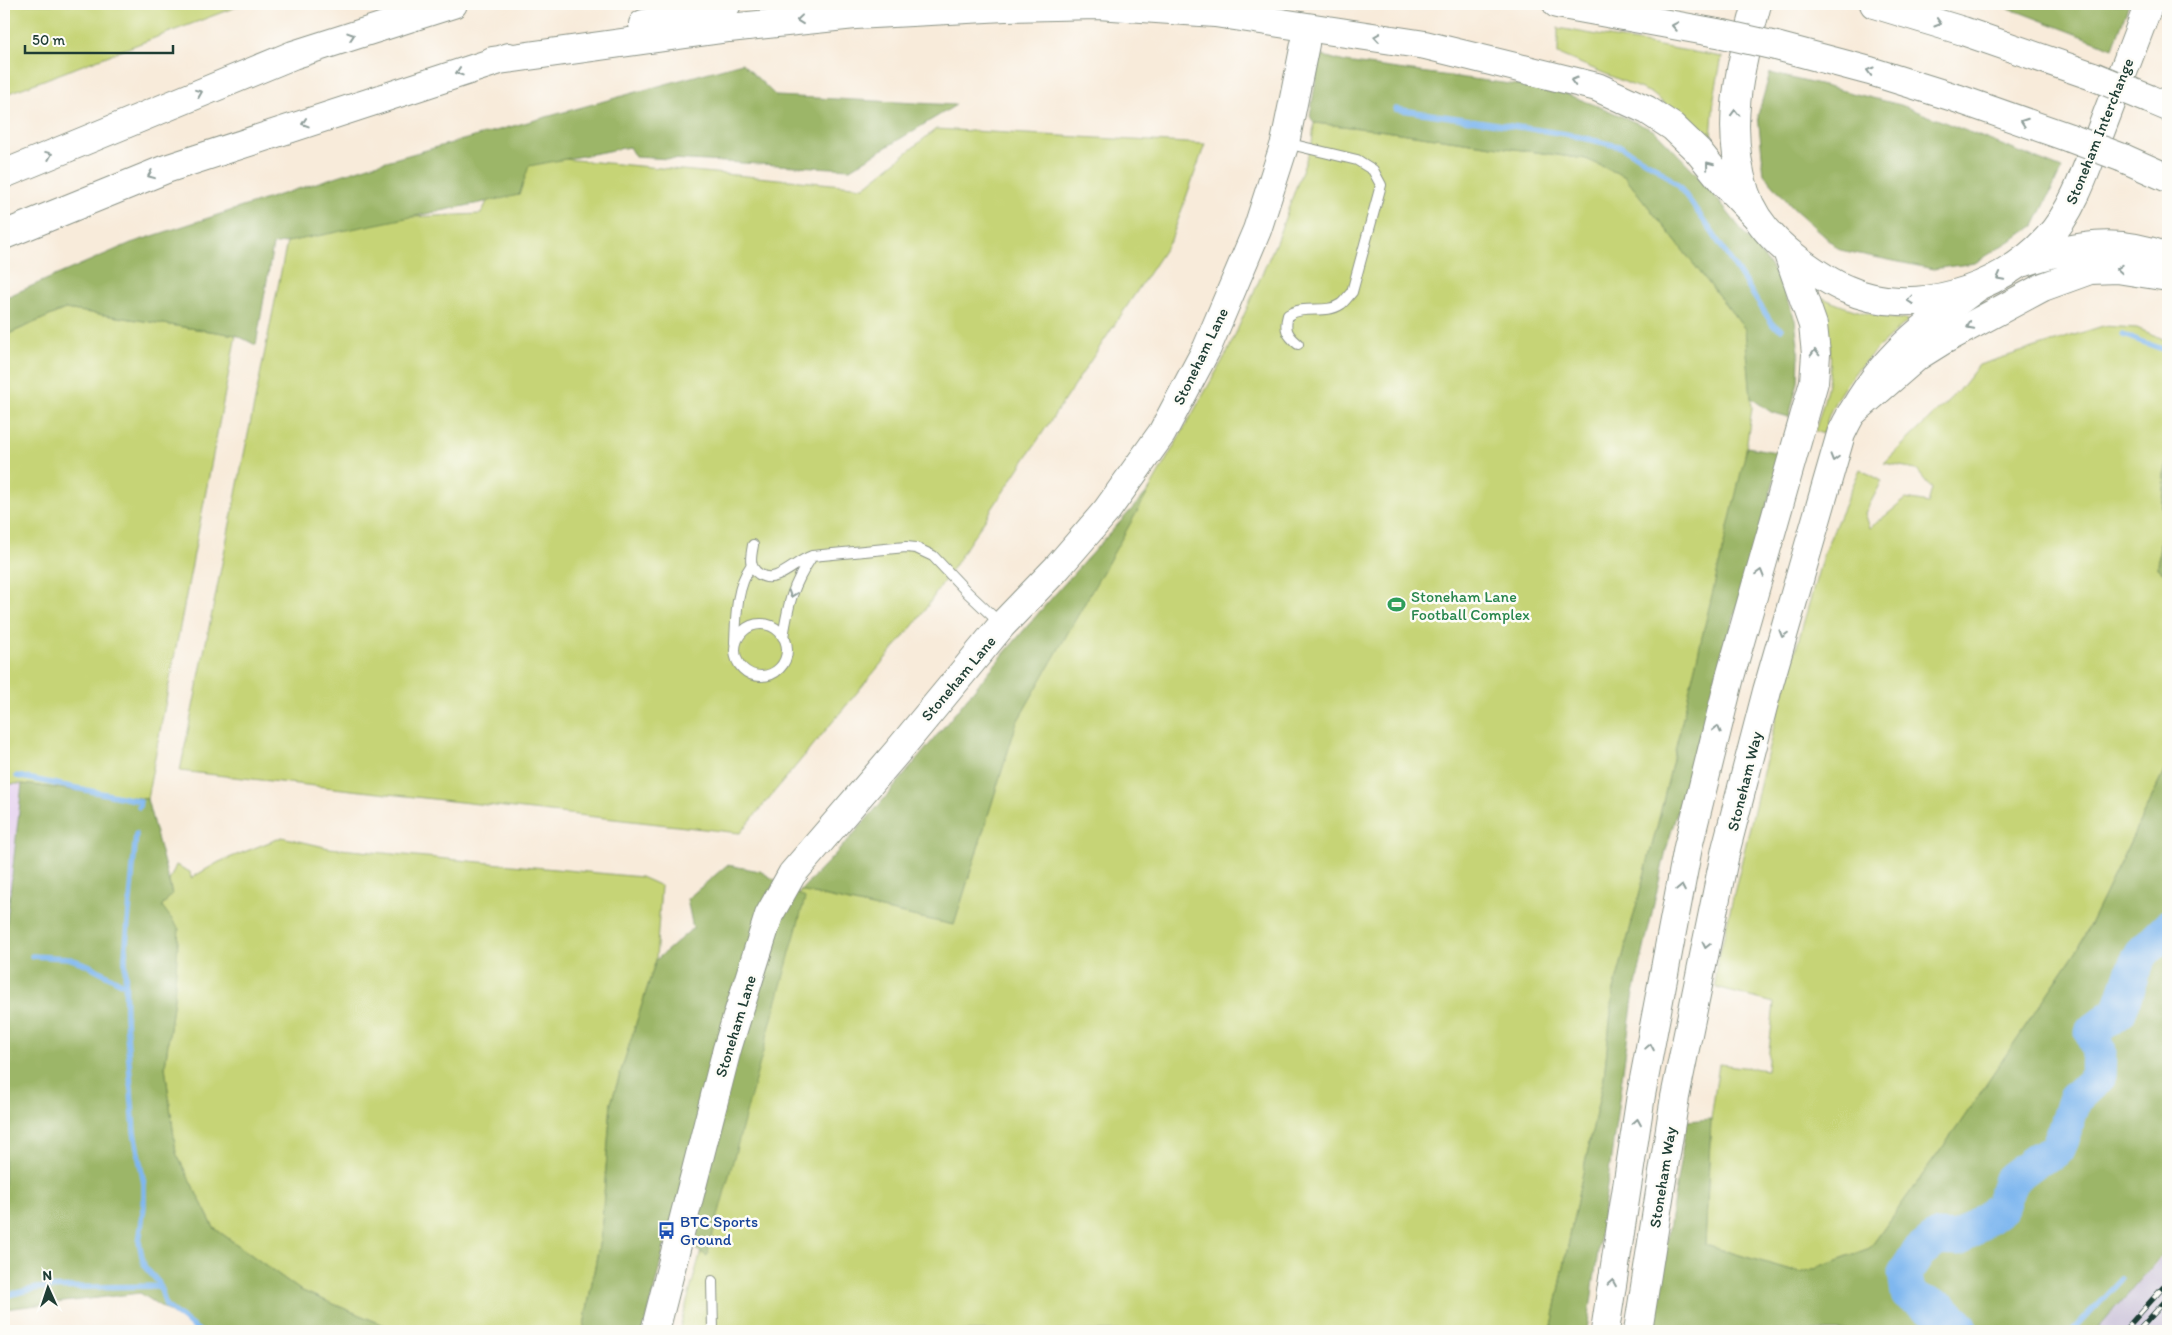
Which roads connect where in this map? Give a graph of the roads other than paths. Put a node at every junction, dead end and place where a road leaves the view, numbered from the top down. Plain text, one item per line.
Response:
1 (453, 4) edge
2 (727, 4) edge
3 (1557, 4) edge
4 (1757, 4) edge
5 (1874, 4) edge
6 (2149, 4) edge
7 (1305, 44) tunnel mouth
8 (492, 61) junction
9 (2159, 103) edge
10 (1285, 143) junction
11 (4, 174) edge
12 (2168, 178) edge
13 (1754, 214) junction
14 (4, 235) edge
15 (1787, 252) junction
16 (2168, 257) edge
17 (2025, 262) junction
18 (2168, 277) edge
19 (1975, 289) junction
20 (1298, 344) dead end
21 (1851, 414) junction
22 (753, 545) dead end
23 (812, 556) junction
24 (751, 566) junction
25 (1002, 625) junction
26 (783, 637) junction
27 (735, 647) junction
28 (712, 1281) dead end
29 (655, 1331) edge
30 (713, 1331) edge
31 (1605, 1331) edge
32 (1638, 1331) edge

11 -> 1 main road
2 - 8 main road
12 -> 3 main road, bridge
13 -> 4 main road, Stoneham Interchange
5 -> 9 main road, bridge
6 - 17 main road, Stoneham Interchange
7 - 10 main road, Stoneham Lane
13 -> 8 main road
8 -> 14 main road
10 - 20 lane
10 - 25 main road, Stoneham Lane
13 - 15 main road, Stoneham Interchange
19 -> 15 main road, Stoneham Interchange
31 -> 15 main road, Stoneham Way
16 - 17 main road
17 -> 19 main road, Stoneham Interchange
18 -> 21 main road
19 - 21 main road, Stoneham Way
21 -> 32 main road, Stoneham Way
22 - 24 lane
23 - 24 lane
23 - 25 lane
23 -> 26 lane
24 - 27 lane
25 - 29 main road, Stoneham Lane
26 - 27 lane
26 - 27 lane
28 - 30 lane

